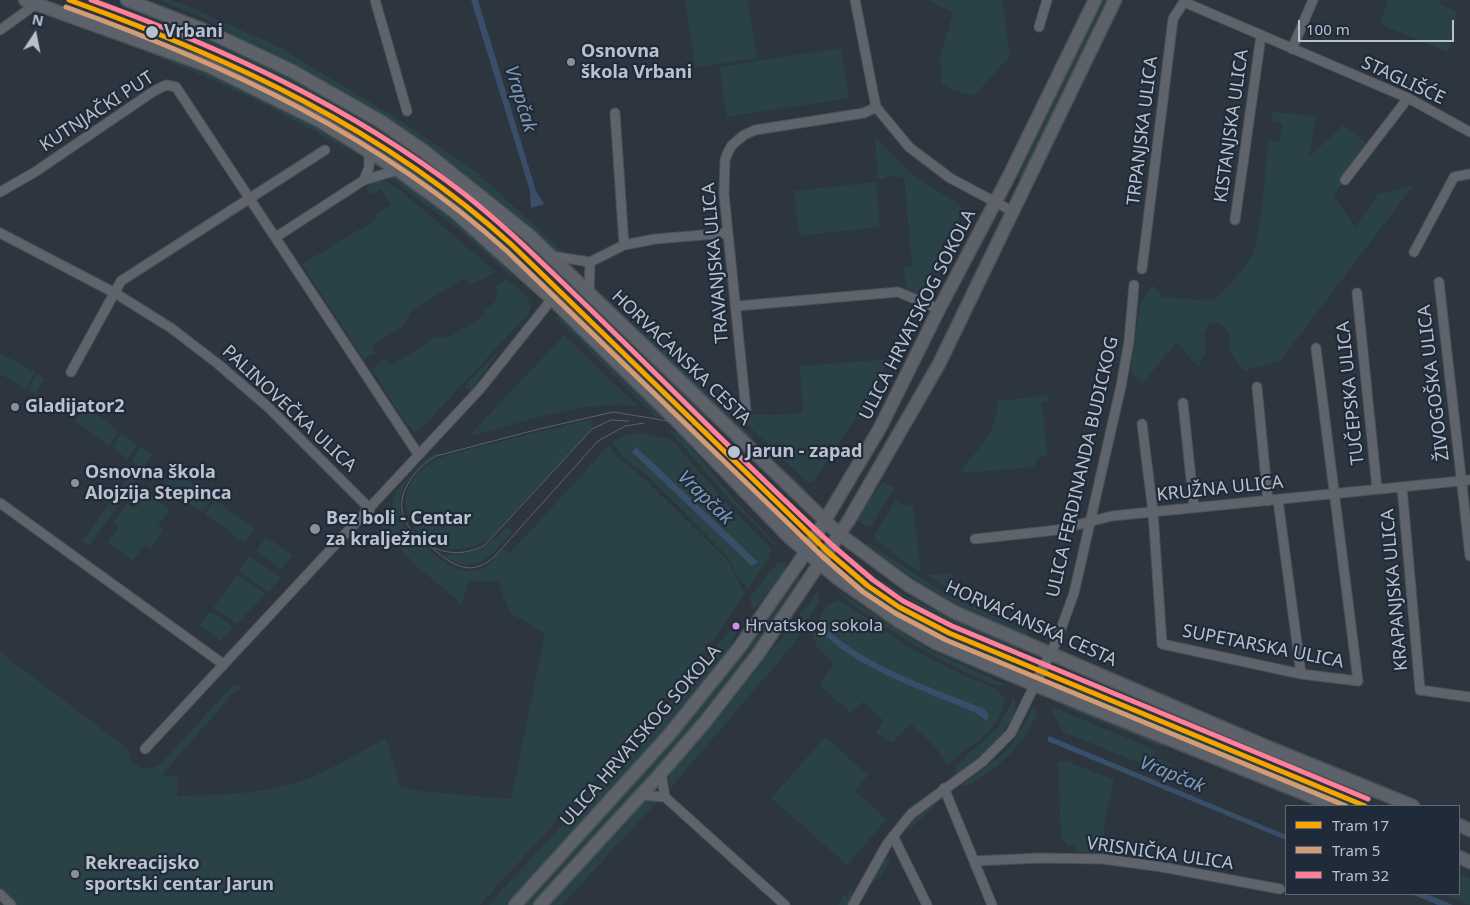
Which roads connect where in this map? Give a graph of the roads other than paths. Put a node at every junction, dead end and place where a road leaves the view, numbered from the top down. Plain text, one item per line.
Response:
1 (127, 0) edge
2 (375, 0) edge
3 (855, 0) edge
4 (1047, 0) edge
5 (1095, 0) edge
6 (1115, 0) edge
7 (1313, 0) edge
8 (34, 1) edge
9 (1184, 1) edge
10 (1039, 27) dead end
11 (0, 30) edge
12 (1261, 36) junction
13 (1292, 50) junction
14 (1408, 98) junction
15 (876, 107) junction
16 (407, 111) dead end
17 (615, 113) dead end
18 (1470, 132) edge
19 (325, 150) dead end
20 (369, 151) junction
21 (398, 170) junction
22 (1470, 174) edge
23 (364, 180) junction
24 (1345, 180) dead end
25 (0, 192) edge
26 (249, 197) junction
27 (996, 202) junction
28 (1012, 211) junction
29 (1235, 220) dead end
30 (0, 233) edge
31 (727, 233) junction
32 (276, 237) junction
33 (624, 245) junction
34 (1414, 252) dead end
35 (551, 256) junction
36 (590, 262) junction
37 (1142, 269) dead end
38 (1439, 282) dead end
39 (1134, 285) dead end
40 (115, 293) junction
41 (589, 293) junction
42 (1357, 293) dead end
43 (552, 299) junction
44 (737, 306) junction
45 (939, 309) junction
46 (1316, 348) dead end
47 (71, 372) dead end
48 (1257, 387) dead end
49 (1183, 403) dead end
50 (746, 410) dead end
51 (1142, 424) dead end
52 (418, 454) junction
53 (1466, 480) edge
54 (1402, 487) junction
55 (1377, 489) junction
56 (1336, 494) junction
57 (1273, 500) junction
58 (0, 503) edge
59 (1194, 507) junction
60 (370, 509) junction
61 (1153, 512) junction
62 (825, 521) junction
63 (1090, 521) junction
64 (839, 534) junction
65 (975, 539) dead end
66 (806, 552) junction
67 (1470, 556) edge
68 (819, 563) junction
69 (1050, 654) junction
70 (222, 664) junction
71 (1301, 674) junction
72 (1035, 685) junction
73 (1470, 698) edge
74 (145, 749) dead end
75 (662, 773) junction
76 (944, 788) junction
77 (641, 795) junction
78 (665, 797) junction
79 (1333, 805) edge
80 (1411, 805) edge
81 (893, 836) junction
82 (974, 860) junction
83 (1280, 889) dead end
84 (0, 894) edge
85 (11, 905) edge
86 (515, 905) edge
87 (540, 905) edge
88 (785, 905) edge
89 (853, 905) edge
90 (927, 905) edge
91 (992, 905) edge

1 - 35 street, HORVAĆANSKA CESTA
2 - 16 street
3 - 15 street
4 - 10 street
5 - 27 street, ULICA HRVATSKOG SOKOLA
6 - 28 street, ULICA HRVATSKOG SOKOLA
7 - 13 street
8 - 11 street
8 - 20 street
9 - 12 street, STAGLIŠĆE
9 - 37 street, TRPANJSKA ULICA
12 - 13 street, STAGLIŠĆE
12 - 29 street, KISTANJSKA ULICA
13 - 14 street, STAGLIŠĆE
14 - 18 street, STAGLIŠĆE
14 - 24 street
15 - 27 street
15 - 31 street, TRAVANJSKA ULICA
17 - 33 street
19 - 26 street
20 - 21 street
20 - 23 street
21 - 23 street
21 - 43 street
22 - 34 street
23 - 32 street
25 - 26 street, KUTNJAČKI PUT
26 - 32 street, KUTNJAČKI PUT
26 - 40 street
27 - 28 street
27 - 45 street, ULICA HRVATSKOG SOKOLA
28 - 64 street, ULICA HRVATSKOG SOKOLA
30 - 40 street, PALINOVEČKA ULICA
31 - 33 street
31 - 44 street, TRAVANJSKA ULICA
32 - 52 street, KUTNJAČKI PUT
33 - 36 street
35 - 36 street
35 - 41 street, HORVAĆANSKA CESTA
36 - 41 street
38 - 53 street, ŽIVOGOŠKA ULICA
39 - 63 street, ULICA FERDINANDA BUDICKOG
40 - 47 street
40 - 60 street, PALINOVEČKA ULICA
41 - 62 street, HORVAĆANSKA CESTA
42 - 55 street, TUČEPSKA ULICA
43 - 52 street
43 - 66 street
44 - 45 street
44 - 50 street, TRAVANJSKA ULICA
45 - 62 street, ULICA HRVATSKOG SOKOLA
46 - 56 street
48 - 57 street
49 - 59 street
51 - 61 street
52 - 60 street
53 - 54 street, KRUŽNA ULICA
53 - 67 street, ŽIVOGOŠKA ULICA
54 - 55 street, KRUŽNA ULICA
54 - 73 street, KRAPANJSKA ULICA
55 - 56 street, KRUŽNA ULICA
56 - 57 street, KRUŽNA ULICA
56 - 71 street, SUPETARSKA ULICA
57 - 59 street, KRUŽNA ULICA
57 - 71 street
58 - 70 street
59 - 61 street, KRUŽNA ULICA
60 - 70 street
61 - 63 street, KRUŽNA ULICA
61 - 71 street, SUPETARSKA ULICA
62 - 64 street, HORVAĆANSKA CESTA
62 - 66 street, ULICA HRVATSKOG SOKOLA
63 - 65 street, KRUŽNA ULICA
63 - 69 street, ULICA FERDINANDA BUDICKOG
64 - 68 street, ULICA HRVATSKOG SOKOLA
64 - 69 street, HORVAĆANSKA CESTA
66 - 68 street
66 - 86 street, ULICA HRVATSKOG SOKOLA
68 - 72 street
68 - 75 street, ULICA HRVATSKOG SOKOLA
69 - 72 street, ULICA FERDINANDA BUDICKOG
69 - 80 street, HORVAĆANSKA CESTA
70 - 74 street
72 - 76 street, ULICA FERDINANDA BUDICKOG
72 - 79 street
75 - 77 street, ULICA HRVATSKOG SOKOLA
75 - 78 street
76 - 81 street, ULICA FERDINANDA BUDICKOG
76 - 82 street
77 - 78 street
77 - 87 street, ULICA HRVATSKOG SOKOLA
78 - 88 street
81 - 89 street, ULICA FERDINANDA BUDICKOG
81 - 90 street
82 - 83 street, VRISNIČKA ULICA
82 - 91 street
84 - 85 street

